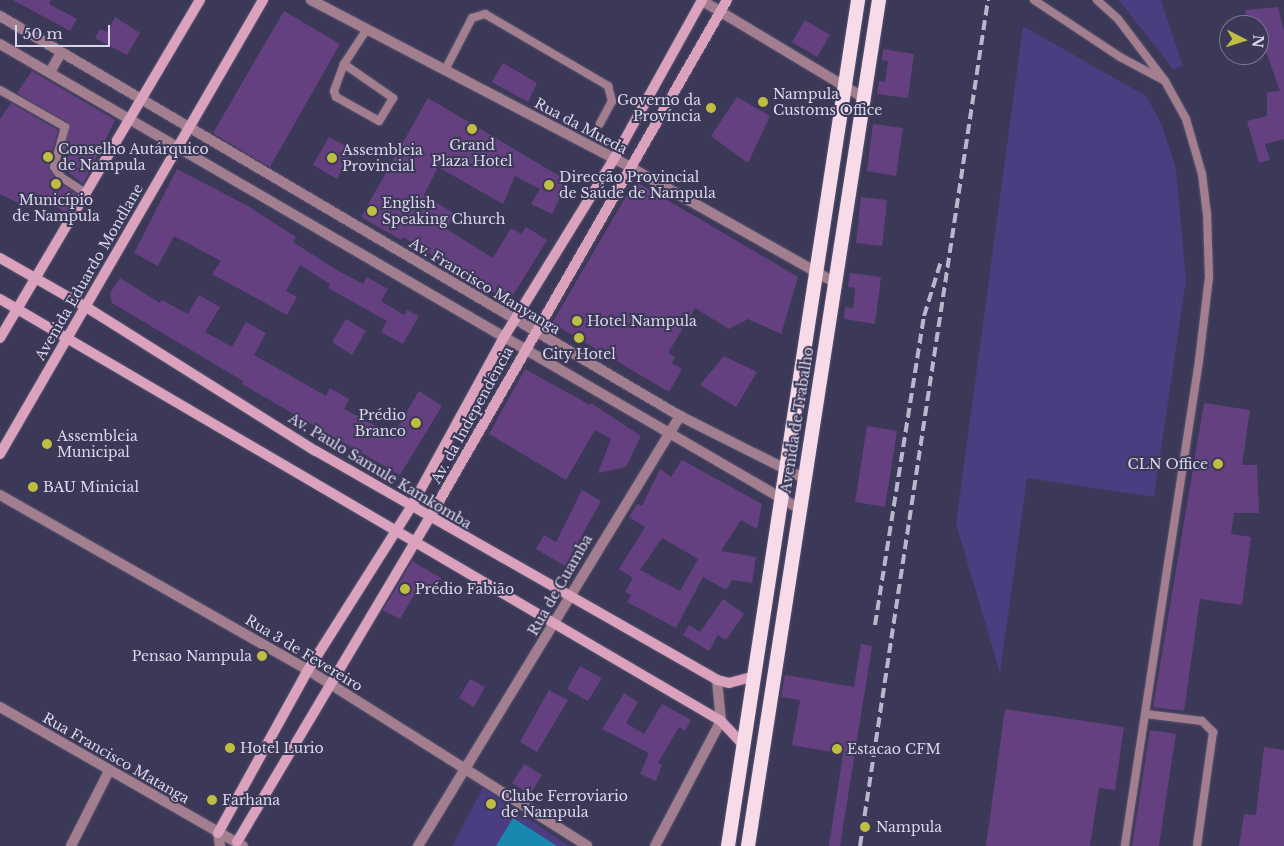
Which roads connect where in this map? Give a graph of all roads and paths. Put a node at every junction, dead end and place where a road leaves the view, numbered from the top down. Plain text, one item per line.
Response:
1 (200, 0) edge
2 (263, 0) edge
3 (311, 0) edge
4 (702, 0) edge
5 (727, 0) edge
6 (858, 0) edge
7 (879, 0) edge
8 (1034, 0) edge
9 (1098, 0) edge
10 (721, 11) junction
11 (0, 16) edge
12 (367, 29) junction
13 (0, 44) edge
14 (61, 53) junction
15 (344, 64) junction
16 (445, 70) junction
17 (50, 72) junction
18 (1164, 81) junction
19 (844, 86) junction
20 (0, 90) edge
21 (864, 98) junction
22 (142, 100) junction
23 (130, 119) junction
24 (600, 124) dead end
25 (189, 128) junction
26 (178, 146) junction
27 (614, 158) junction
28 (630, 167) junction
29 (86, 193) junction
30 (0, 258) edge
31 (816, 272) junction
32 (37, 279) junction
33 (834, 282) junction
34 (0, 299) edge
35 (86, 306) junction
36 (16, 309) junction
37 (515, 319) junction
38 (534, 332) junction
39 (68, 336) junction
40 (504, 337) junction
41 (0, 338) edge
42 (525, 349) junction
43 (680, 416) junction
44 (669, 434) junction
45 (0, 454) edge
46 (788, 472) junction
47 (805, 479) junction
48 (0, 495) edge
49 (782, 499) junction
50 (411, 507) junction
51 (800, 508) junction
52 (430, 517) junction
53 (396, 532) junction
54 (415, 541) junction
55 (569, 597) junction
56 (764, 605) junction
57 (786, 608) junction
58 (554, 624) junction
59 (308, 670) junction
60 (755, 676) junction
61 (717, 680) junction
62 (330, 683) junction
63 (0, 707) edge
64 (1146, 714) junction
65 (721, 721) junction
66 (744, 746) junction
67 (462, 768) junction
68 (109, 771) junction
69 (218, 833) junction
70 (238, 845) edge
71 (71, 846) edge
72 (220, 846) edge
73 (418, 846) edge
74 (587, 846) edge
75 (655, 846) edge
76 (728, 846) edge
77 (748, 846) edge
78 (1125, 846) edge
79 (1197, 846) edge

1 - 22 main road
2 - 25 main road, Avenida Eduardo Mondlane
3 - 12 street, Rua da Mueda
4 - 10 street
4 - 27 main road, Av. da Independência
5 - 10 main road, Av. da Independência
6 - 19 highway, Avenida de Trabalho
7 - 21 highway, Avenida de Trabalho
8 - 18 lane
9 - 18 lane
10 - 19 street
10 - 28 main road, Av. da Independência
11 - 14 street, Av. Francisco Manyanga
12 - 15 lane
12 - 16 street, Rua da Mueda
13 - 17 street
14 - 17 street
14 - 22 street, Av. Francisco Manyanga
15 - 15 lane
16 - 24 lane
16 - 27 street, Rua da Mueda
17 - 23 street
18 - 64 lane
19 - 21 street
19 - 31 highway, Avenida de Trabalho
20 - 29 lane
21 - 33 highway, Avenida de Trabalho
22 - 23 main road
22 - 25 street, Av. Francisco Manyanga
23 - 26 street
23 - 29 main road
25 - 26 main road, Avenida Eduardo Mondlane
25 - 37 street, Av. Francisco Manyanga
26 - 35 main road, Avenida Eduardo Mondlane
26 - 40 street
27 - 28 street, Rua da Mueda
27 - 37 main road, Av. da Independência
28 - 31 street, Rua da Mueda
28 - 38 main road, Av. da Independência
29 - 32 main road
30 - 32 main road, Av. Paulo Samule Kamkomba
31 - 33 street, Rua da Mueda
31 - 46 highway, Avenida de Trabalho
32 - 35 main road, Av. Paulo Samule Kamkomba
32 - 36 main road
33 - 47 highway, Avenida de Trabalho
34 - 36 main road
35 - 39 main road, Avenida Eduardo Mondlane
35 - 50 main road, Av. Paulo Samule Kamkomba
36 - 39 main road
36 - 41 main road
37 - 38 street, Av. Francisco Manyanga
37 - 40 main road, Av. da Independência
38 - 42 main road, Av. da Independência
38 - 43 street, Av. Francisco Manyanga
39 - 45 main road, Avenida Eduardo Mondlane
39 - 53 main road
40 - 42 street
40 - 50 main road, Av. da Independência
42 - 44 street
42 - 52 main road, Av. da Independência
43 - 44 street, Rua de Cuamba
43 - 46 street, Av. Francisco Manyanga
44 - 49 street
44 - 55 street, Rua de Cuamba
46 - 47 street, Av. Francisco Manyanga
46 - 49 highway, Avenida de Trabalho
47 - 51 highway, Avenida de Trabalho
48 - 59 street, Rua 3 de Fevereiro
49 - 51 street
49 - 56 highway, Avenida de Trabalho
50 - 52 main road, Av. Paulo Samule Kamkomba
50 - 53 main road, Av. da Independência
51 - 57 highway, Avenida de Trabalho
52 - 54 main road, Av. da Independência
52 - 55 main road, Av. Paulo Samule Kamkomba
53 - 54 main road
53 - 59 main road, Av. da Independência
54 - 58 main road
54 - 62 main road, Av. da Independência
55 - 58 street, Rua de Cuamba
55 - 61 main road, Av. Paulo Samule Kamkomba
56 - 57 highway
56 - 60 highway, Avenida de Trabalho
57 - 77 highway, Avenida de Trabalho
58 - 65 main road
58 - 67 street, Rua de Cuamba
59 - 62 street, Rua 3 de Fevereiro
59 - 69 main road, Av. da Independência
60 - 61 main road, Av. Paulo Samule Kamkomba
60 - 66 highway, Avenida de Trabalho
61 - 65 street
62 - 67 street, Rua 3 de Fevereiro
62 - 70 main road, Av. da Independência
63 - 68 street, Rua Francisco Matanga
64 - 78 lane
64 - 79 lane
65 - 66 main road
65 - 75 street
66 - 76 highway, Avenida de Trabalho
67 - 73 street, Rua de Cuamba
67 - 74 street, Rua 3 de Fevereiro
68 - 69 street, Rua Francisco Matanga
68 - 71 street
69 - 70 street, Rua Francisco Matanga
69 - 72 street

